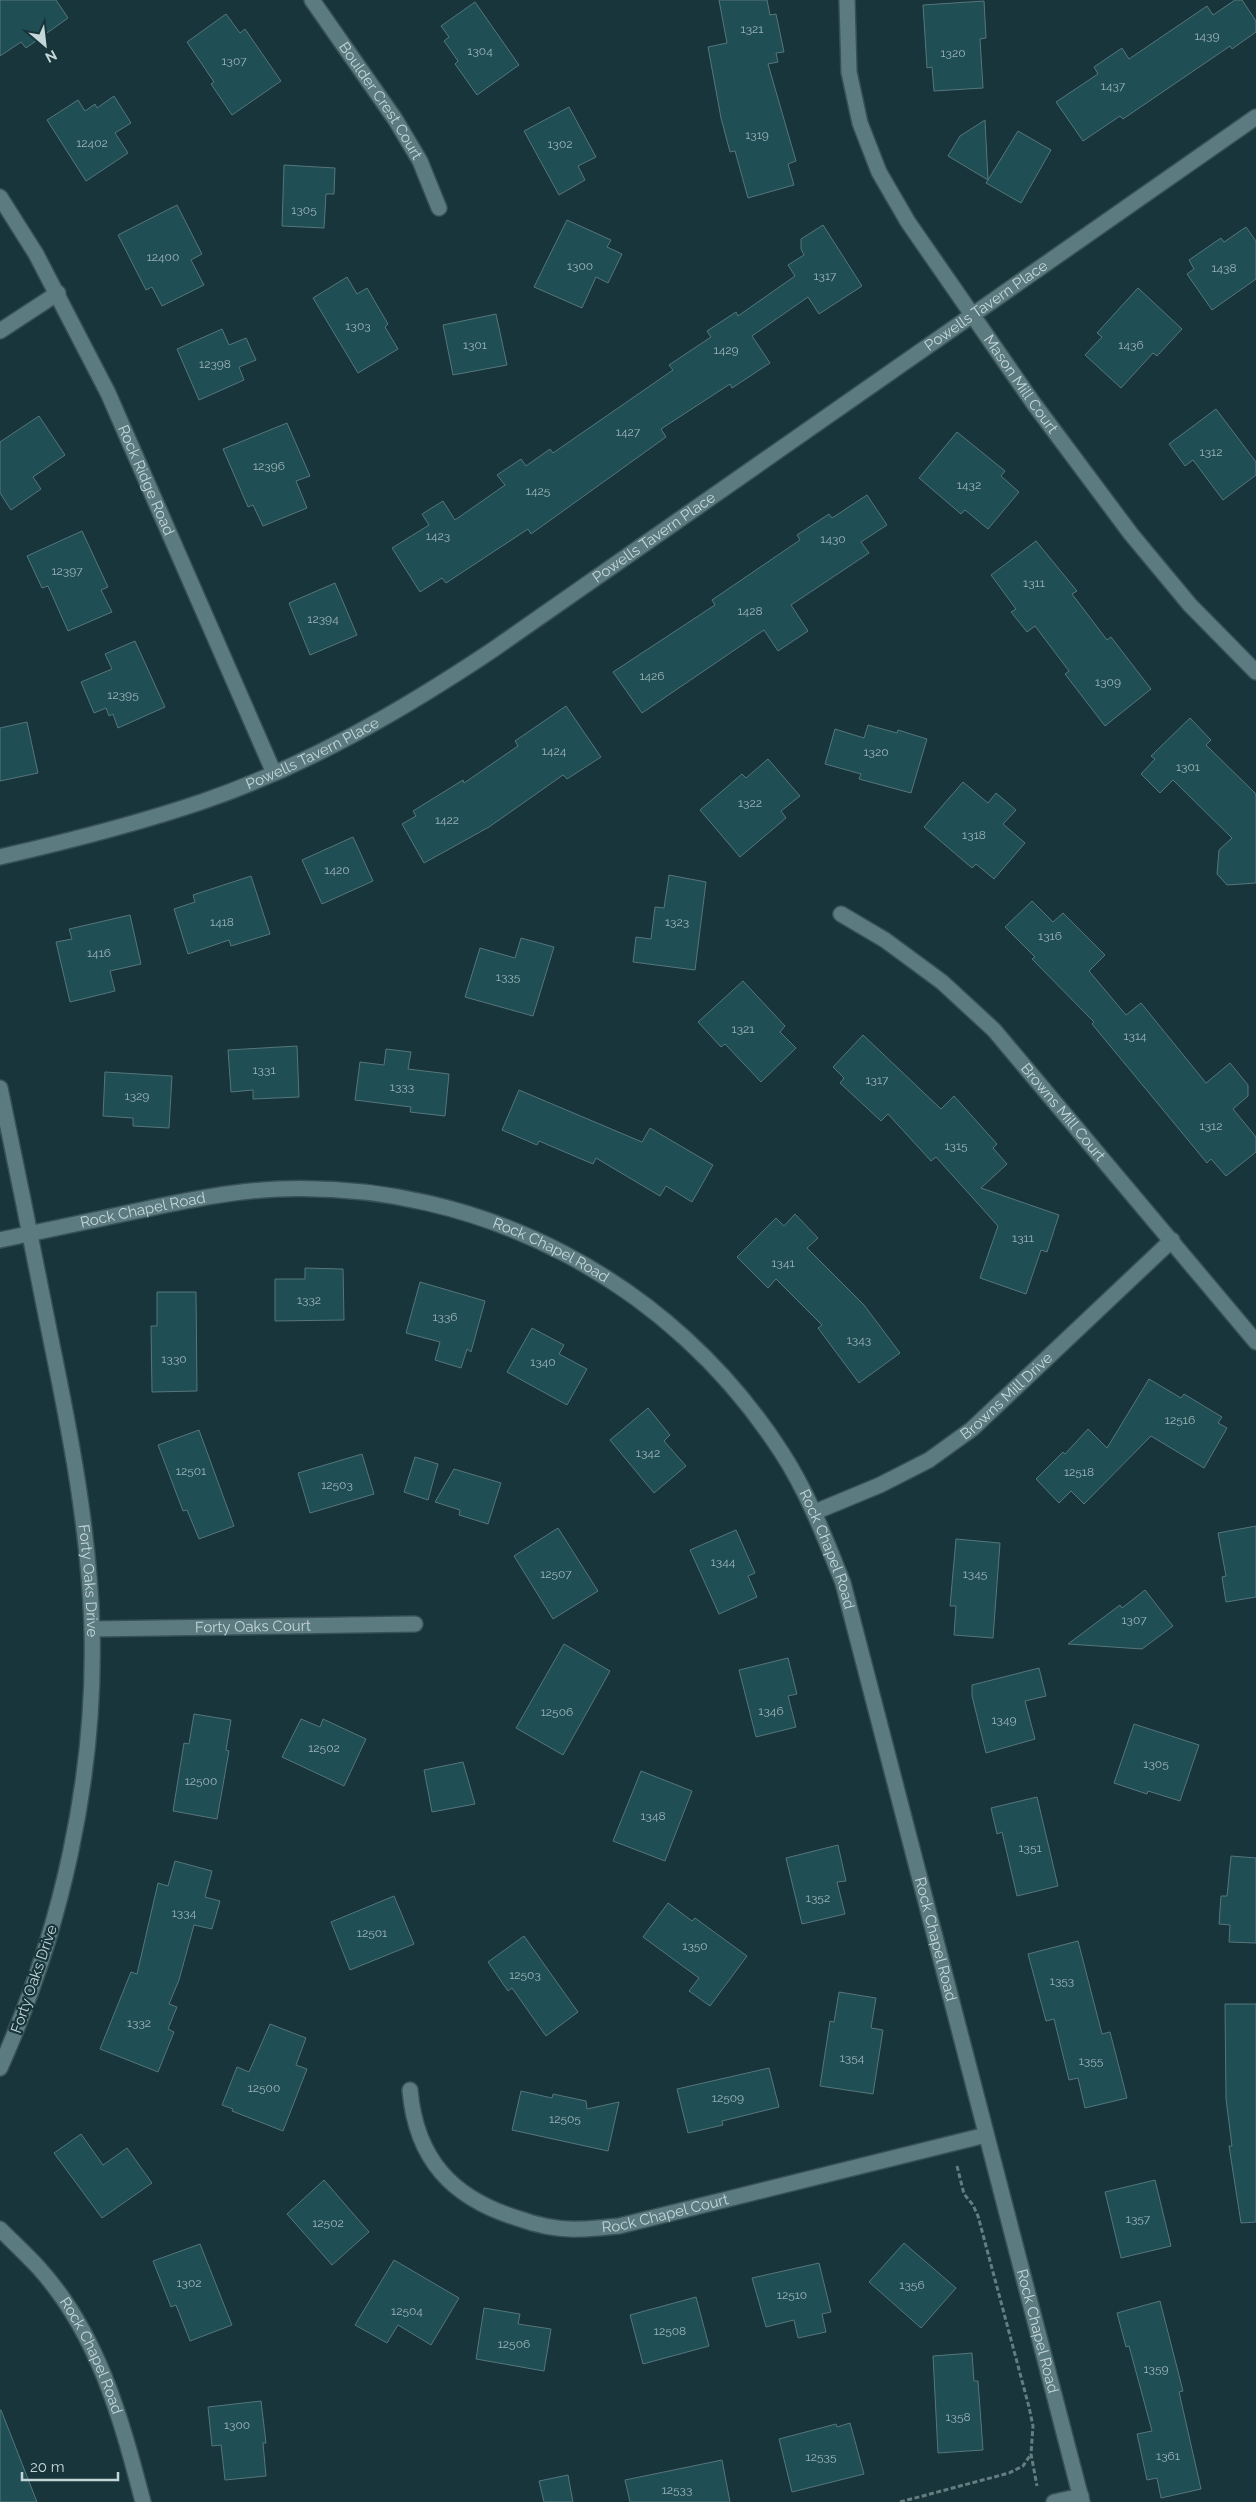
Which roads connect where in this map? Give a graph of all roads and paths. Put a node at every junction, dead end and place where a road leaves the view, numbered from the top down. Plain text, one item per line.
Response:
1 (312, 0) edge
2 (847, 0) edge
3 (1256, 116) edge
4 (0, 197) edge
5 (439, 208) dead end
6 (58, 293) junction
7 (973, 315) junction
8 (0, 331) edge
9 (1256, 672) edge
10 (274, 773) junction
11 (0, 857) edge
12 (841, 914) dead end
13 (0, 1088) edge
14 (30, 1234) junction
15 (0, 1240) edge
16 (1172, 1240) junction
17 (1256, 1342) edge
18 (815, 1512) junction
19 (415, 1624) dead end
20 (92, 1630) junction
21 (0, 2068) edge
22 (410, 2090) dead end
23 (986, 2134) junction
24 (951, 2143) junction
25 (0, 2229) edge
26 (1030, 2454) junction
27 (1038, 2492) dead end
28 (1082, 2499) edge
29 (142, 2502) edge
30 (900, 2502) edge
31 (1054, 2502) edge

1 - 5 street, Boulder Crest Court
2 - 7 street, Mason Mill Court
3 - 7 street, Powells Tavern Place
4 - 6 street, Rock Ridge Road
6 - 8 street
6 - 10 street, Rock Ridge Road
7 - 9 street, Mason Mill Court
7 - 10 street, Powells Tavern Place
10 - 11 street, Powells Tavern Place
12 - 16 street, Browns Mill Court
13 - 14 street, Forty Oaks Drive
14 - 15 street, Rock Chapel Road
14 - 18 street, Rock Chapel Road
14 - 20 street, Forty Oaks Drive
16 - 17 street, Browns Mill Court
16 - 18 street, Browns Mill Drive
18 - 23 street, Rock Chapel Road
19 - 20 street, Forty Oaks Court
20 - 21 street, Forty Oaks Drive
22 - 24 street, Rock Chapel Court
23 - 24 street, Rock Chapel Court
23 - 28 street, Rock Chapel Road
24 - 26 path
25 - 29 street, Rock Chapel Road
26 - 27 path
26 - 30 path
28 - 31 street

